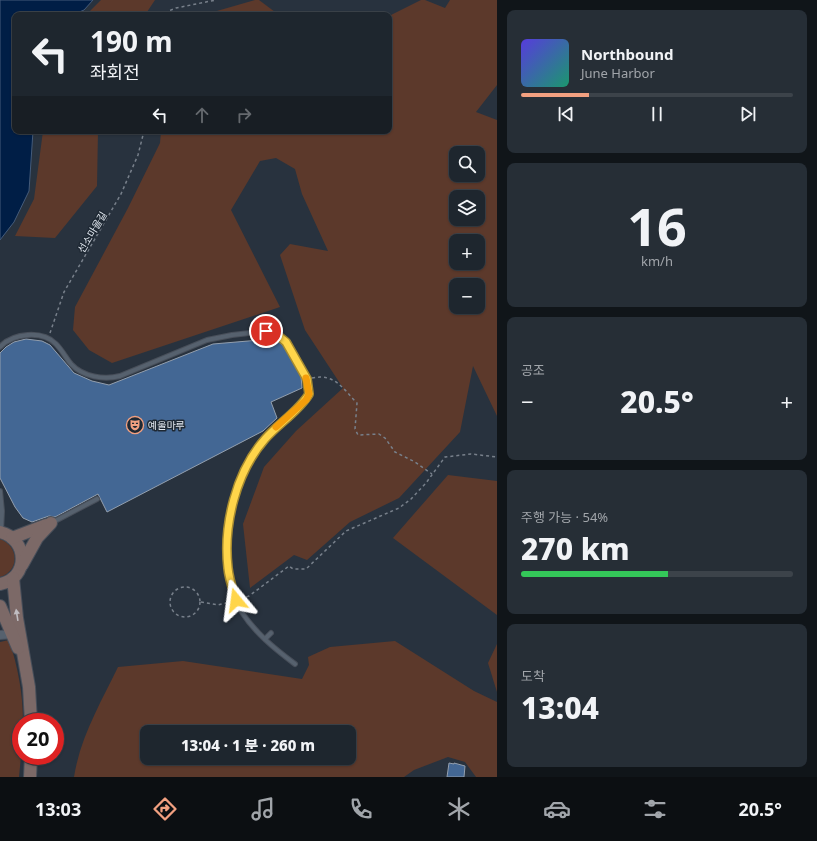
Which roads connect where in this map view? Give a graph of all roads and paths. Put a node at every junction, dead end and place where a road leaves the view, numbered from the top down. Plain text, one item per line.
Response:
1 (216, 0) edge
2 (166, 12) edge
3 (143, 134) edge
4 (48, 338) junction
5 (0, 346) edge
6 (307, 379) junction
7 (497, 457) edge
8 (432, 474) junction
9 (0, 491) edge
10 (97, 499) dead end
11 (50, 523) junction
12 (0, 533) edge
13 (12, 538) junction
14 (20, 568) junction
15 (13, 578) junction
16 (0, 584) edge
17 (236, 600) junction
18 (200, 602) junction
19 (0, 606) edge
20 (271, 633) dead end
21 (6, 634) edge
22 (265, 639) junction
23 (295, 664) dead end
24 (26, 668) junction
25 (31, 713) edge
26 (31, 765) edge
27 (30, 777) edge

1 - 2 path
3 - 4 path, 선소마을길
4 - 5 lane
4 - 6 lane
6 - 8 path
6 - 17 lane
7 - 8 path
8 - 17 path
9 - 12 lane
10 - 11 lane
11 - 13 street
11 - 14 street
12 - 13 street
13 - 14 street
14 - 15 street
15 - 16 street
24 -> 15 street
17 - 18 path
17 - 22 lane
18 - 18 path
19 - 21 street
20 - 22 lane
21 - 24 street
22 - 23 lane
24 - 25 street
26 - 27 street

